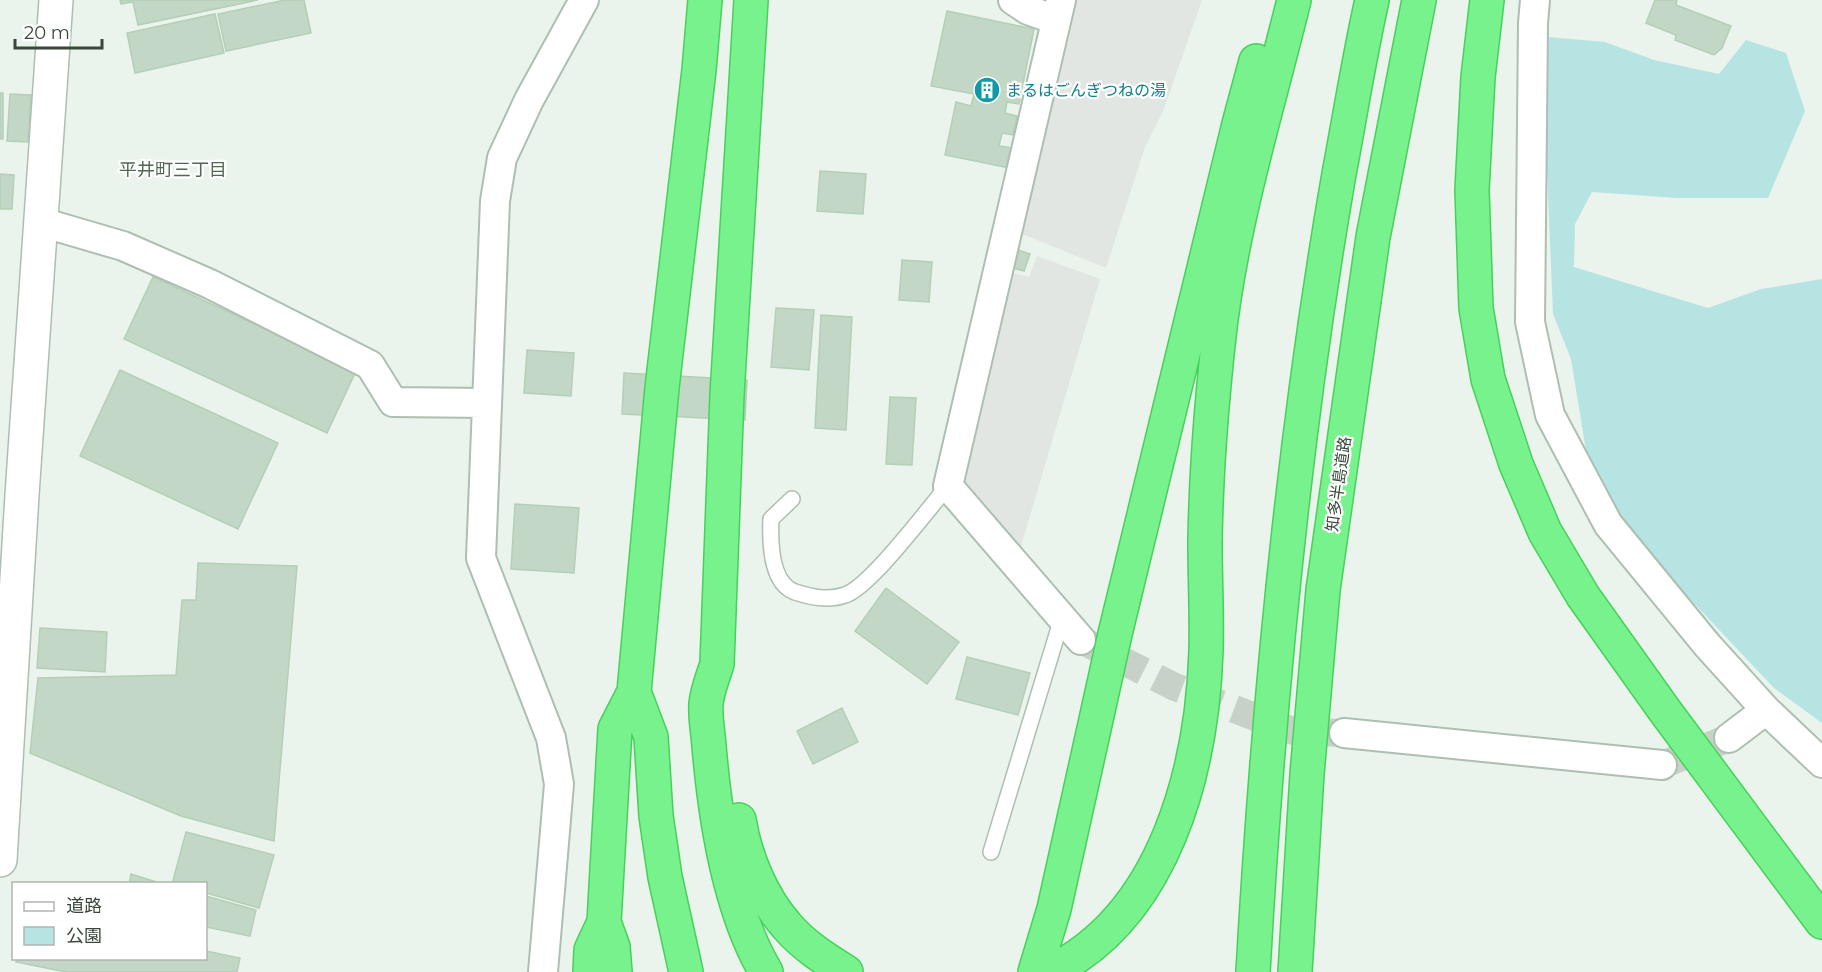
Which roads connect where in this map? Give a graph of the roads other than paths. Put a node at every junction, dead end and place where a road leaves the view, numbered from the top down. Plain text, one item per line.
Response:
1 (56, 0) edge
2 (584, 0) edge
3 (705, 0) edge
4 (751, 0) edge
5 (1013, 0) edge
6 (1273, 0) edge
7 (1294, 0) edge
8 (1372, 0) edge
9 (1419, 0) edge
10 (1487, 0) edge
11 (1535, 0) edge
12 (1059, 10) edge
13 (41, 222) junction
14 (487, 403) junction
15 (948, 486) junction
16 (792, 499) dead end
17 (1062, 618) junction
18 (1081, 640) tunnel mouth
19 (717, 664) junction
20 (634, 692) junction
21 (1766, 710) junction
22 (4, 727) edge
23 (1344, 733) tunnel mouth
24 (1729, 738) tunnel mouth
25 (1822, 763) edge
26 (1662, 765) tunnel mouth
27 (992, 852) dead end
28 (0, 861) edge
29 (603, 921) junction
30 (1822, 922) edge
31 (543, 972) edge
32 (590, 972) edge
33 (615, 972) edge
34 (686, 972) edge
35 (766, 972) edge
36 (846, 972) edge
37 (1035, 972) edge
38 (1050, 972) edge
39 (1253, 972) edge
40 (1295, 972) edge

1 - 13 street
2 - 14 street
3 - 20 highway
4 - 19 highway
5 - 12 street
6 - 37 highway
7 - 38 highway
8 - 39 highway
9 - 40 highway, 知多半島道路
10 - 30 highway
11 - 21 street
12 - 15 street
13 - 14 street
13 - 22 street
14 - 31 street
15 - 16 lane
15 - 17 street
17 - 18 street
17 - 27 lane
19 - 35 highway
19 - 36 highway
20 - 29 highway
20 - 34 highway
21 - 24 street
21 - 25 street
22 - 28 street
23 - 26 street
29 - 32 highway
29 - 33 highway

